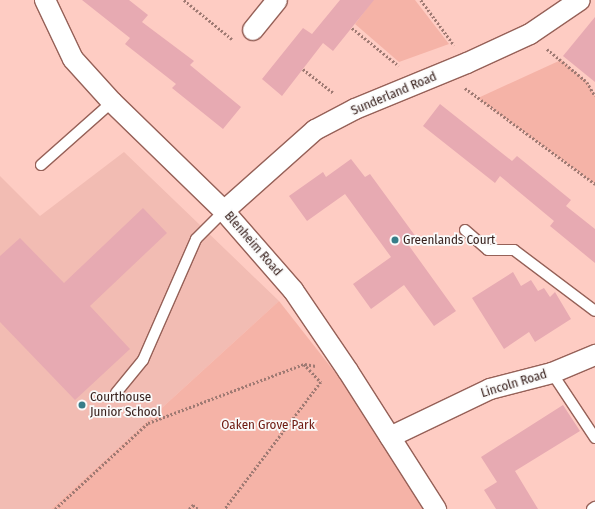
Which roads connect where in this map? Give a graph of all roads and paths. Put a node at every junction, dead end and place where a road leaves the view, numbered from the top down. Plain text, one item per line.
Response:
1 (45, 0) edge
2 (184, 0) edge
3 (276, 0) edge
4 (421, 0) edge
5 (580, 0) edge
6 (352, 28) dead end
7 (253, 30) joint
8 (530, 34) junction
9 (467, 63) junction
10 (303, 70) dead end
11 (444, 73) junction
12 (419, 83) junction
13 (595, 96) edge
14 (112, 102) junction
15 (355, 109) junction
16 (41, 165) dead end
17 (595, 184) edge
18 (224, 211) junction
19 (465, 230) dead end
20 (595, 311) edge
21 (595, 355) edge
22 (552, 373) junction
23 (116, 394) dead end
24 (390, 437) junction
25 (595, 438) edge
26 (595, 507) edge
27 (55, 509) edge
28 (189, 509) edge
29 (198, 509) edge
30 (225, 509) edge
31 (436, 509) edge
32 (592, 509) edge

1 - 14 street, Blenheim Road
2 - 7 path
3 - 7 street
4 - 9 path
5 - 8 street, Sunderland Road
6 - 12 path
8 - 9 street, Sunderland Road
8 - 13 path
9 - 11 street, Sunderland Road
10 - 15 path
11 - 12 street, Sunderland Road
11 - 17 path
12 - 15 street, Sunderland Road
14 - 16 lane
14 - 18 street, Blenheim Road
15 - 18 street, Sunderland Road
18 - 23 lane
18 - 24 street, Blenheim Road
19 - 20 lane
21 - 22 street, Lincoln Road
22 - 24 street, Lincoln Road
22 - 25 lane
24 - 31 street, Blenheim Road
26 - 32 lane
27 - 30 path
28 - 29 path

